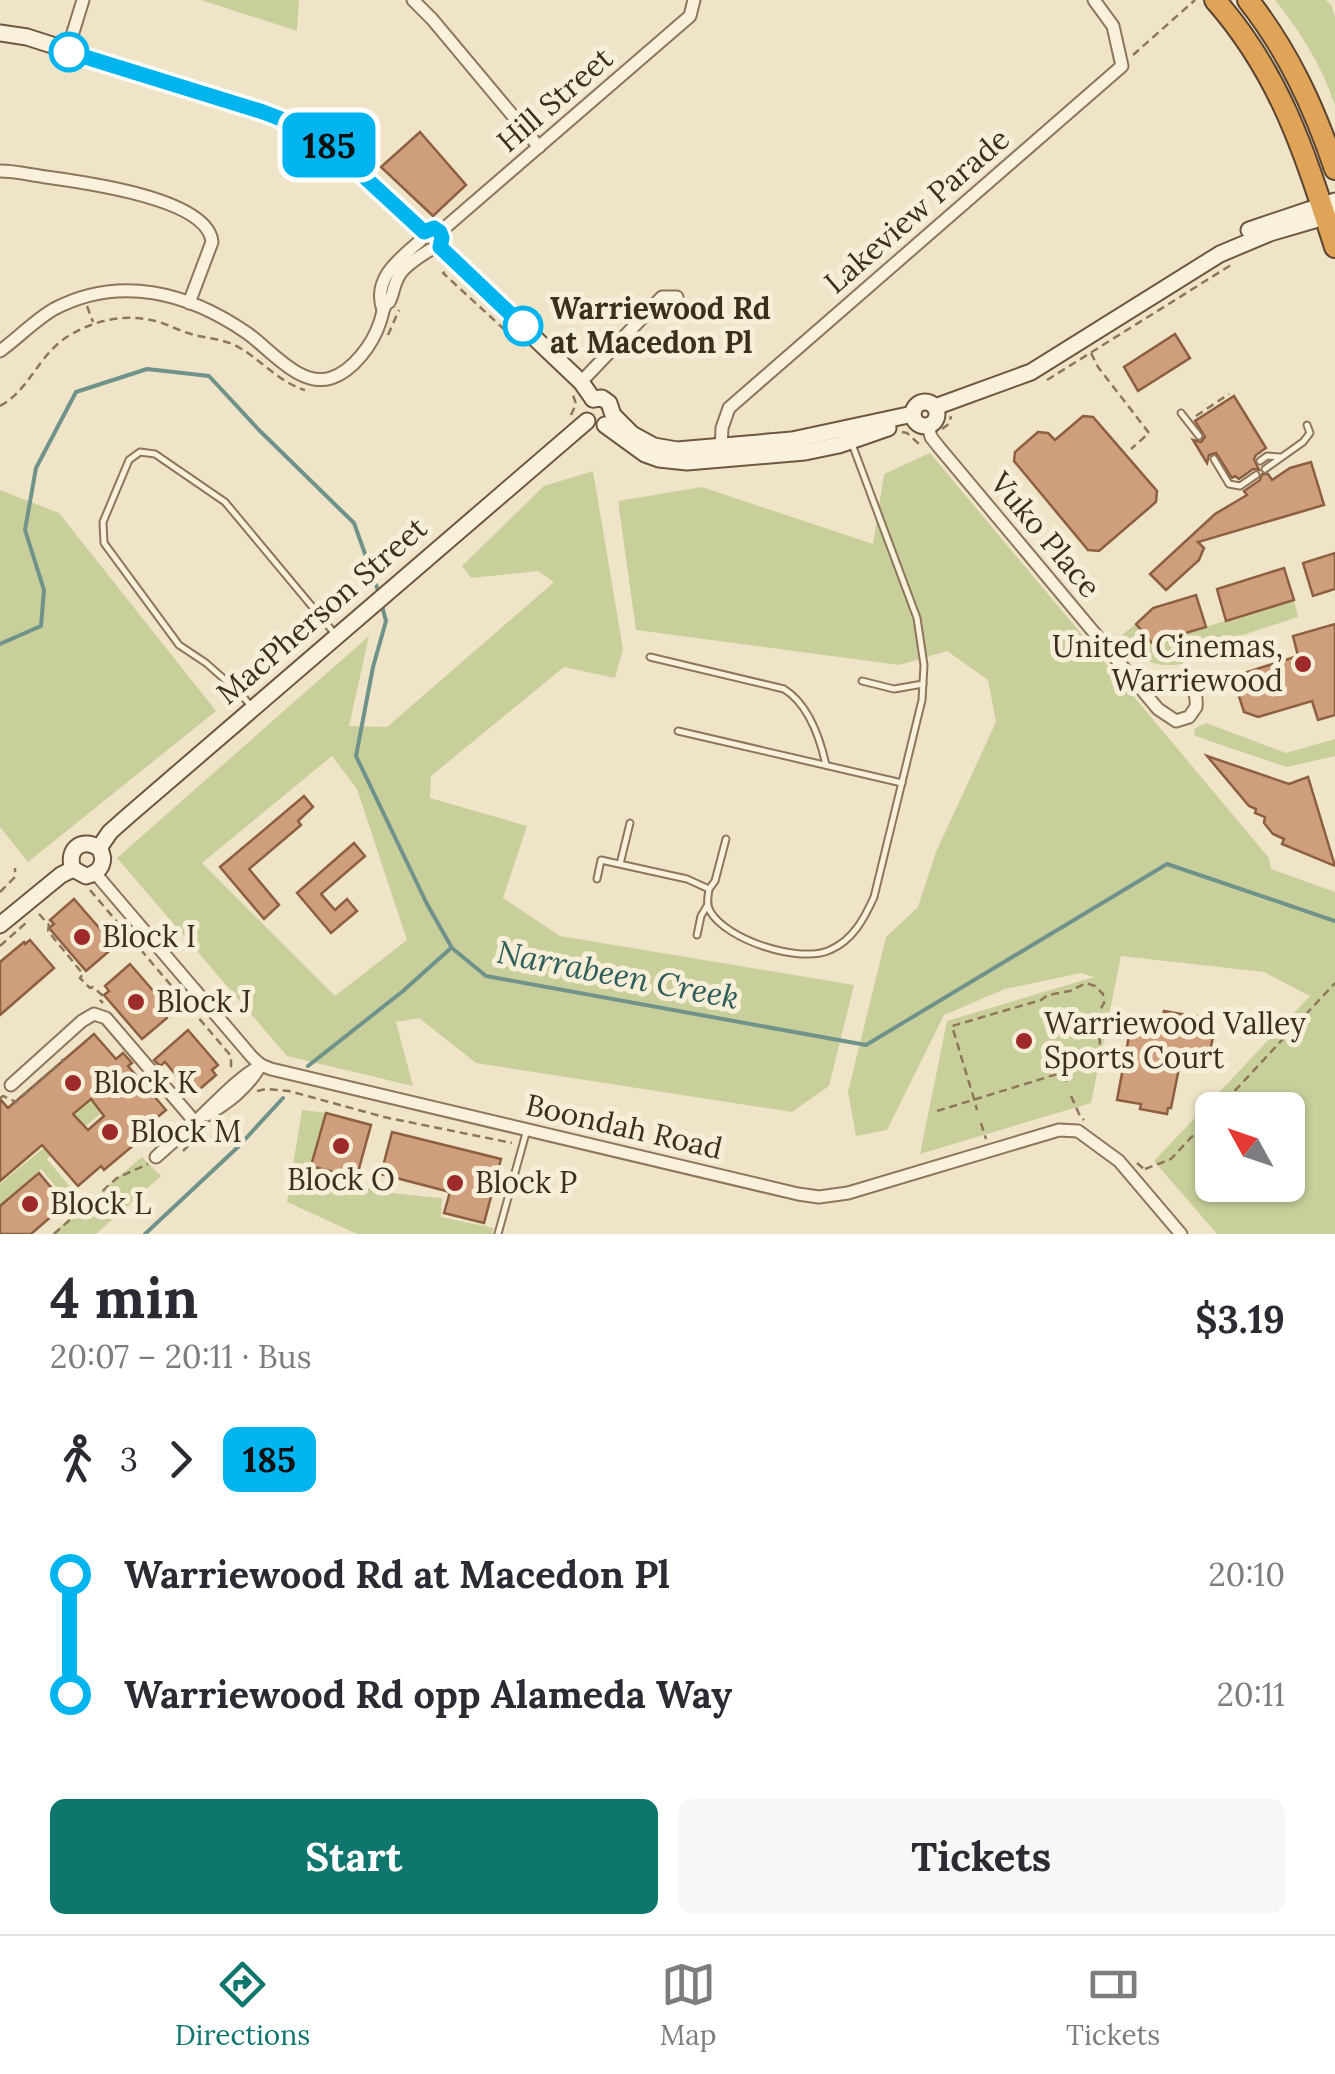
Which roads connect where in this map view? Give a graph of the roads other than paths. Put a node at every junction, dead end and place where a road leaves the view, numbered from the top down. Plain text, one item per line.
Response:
1 (83, 0) edge
2 (412, 0) edge
3 (694, 0) edge
4 (1094, 0) edge
5 (1215, 0) edge
6 (1248, 0) edge
7 (0, 34) edge
8 (67, 52) junction
9 (539, 147) junction
10 (1335, 169) edge
11 (0, 171) edge
12 (1329, 210) edge
13 (431, 240) junction
14 (1335, 247) edge
15 (677, 296) dead end
16 (189, 303) junction
17 (0, 351) edge
18 (574, 384) junction
19 (594, 399) junction
20 (1181, 414) dead end
21 (609, 420) junction
22 (919, 420) junction
23 (587, 421) junction
24 (1307, 426) dead end
25 (1199, 436) dead end
26 (851, 441) junction
27 (721, 453) junction
28 (1280, 457) junction
29 (1214, 459) dead end
30 (1260, 461) dead end
31 (1265, 470) dead end
32 (1254, 472) dead end
33 (336, 636) junction
34 (650, 658) dead end
35 (1129, 674) junction
36 (862, 681) dead end
37 (923, 684) junction
38 (252, 708) junction
39 (678, 731) dead end
40 (826, 765) junction
41 (902, 783) junction
42 (630, 823) dead end
43 (726, 839) dead end
44 (99, 848) junction
45 (620, 864) junction
46 (74, 869) junction
47 (95, 873) junction
48 (597, 879) dead end
49 (709, 889) junction
50 (707, 906) junction
51 (0, 925) edge
52 (697, 935) dead end
53 (261, 1065) junction
54 (11, 1085) dead end
55 (198, 1128) junction
56 (526, 1130) junction
57 (156, 1156) road end
58 (498, 1234) edge
59 (1181, 1234) edge

1 - 8 street
2 - 9 street
3 - 9 street, Hill Street
4 - 27 street, Lakeview Parade
5 - 12 highway
6 - 10 highway
7 - 8 street
8 - 13 street
9 - 13 street, Hill Street
11 - 16 street
12 - 14 highway
12 - 22 street
13 - 16 street, Hill Street
13 - 18 street
15 - 18 street
16 - 17 street
18 - 19 street
19 - 21 street
19 - 23 street
20 - 25 lane
21 - 23 street
21 - 27 street
22 - 26 street
22 - 27 street
22 - 35 street, Vuko Place
23 - 33 street, MacPherson Street
24 - 28 lane
26 - 27 street
26 - 37 lane
28 - 30 lane
28 - 31 lane
29 - 32 lane
33 - 38 street, MacPherson Street
33 - 38 lane
34 - 40 lane
35 - 35 street, Vuko Place
36 - 37 lane
37 - 41 lane
38 - 44 street, MacPherson Street
39 - 40 lane
40 - 41 lane
41 - 50 lane
42 - 45 lane
43 - 49 lane
44 - 46 street
44 - 47 street
45 - 48 lane
45 - 49 lane
46 - 47 street
46 - 51 street
47 - 53 street
49 - 50 lane
50 - 52 lane
53 - 55 street
53 - 56 street, Boondah Road
54 - 55 street
55 - 57 street
56 - 58 lane
56 - 59 street, Boondah Road

